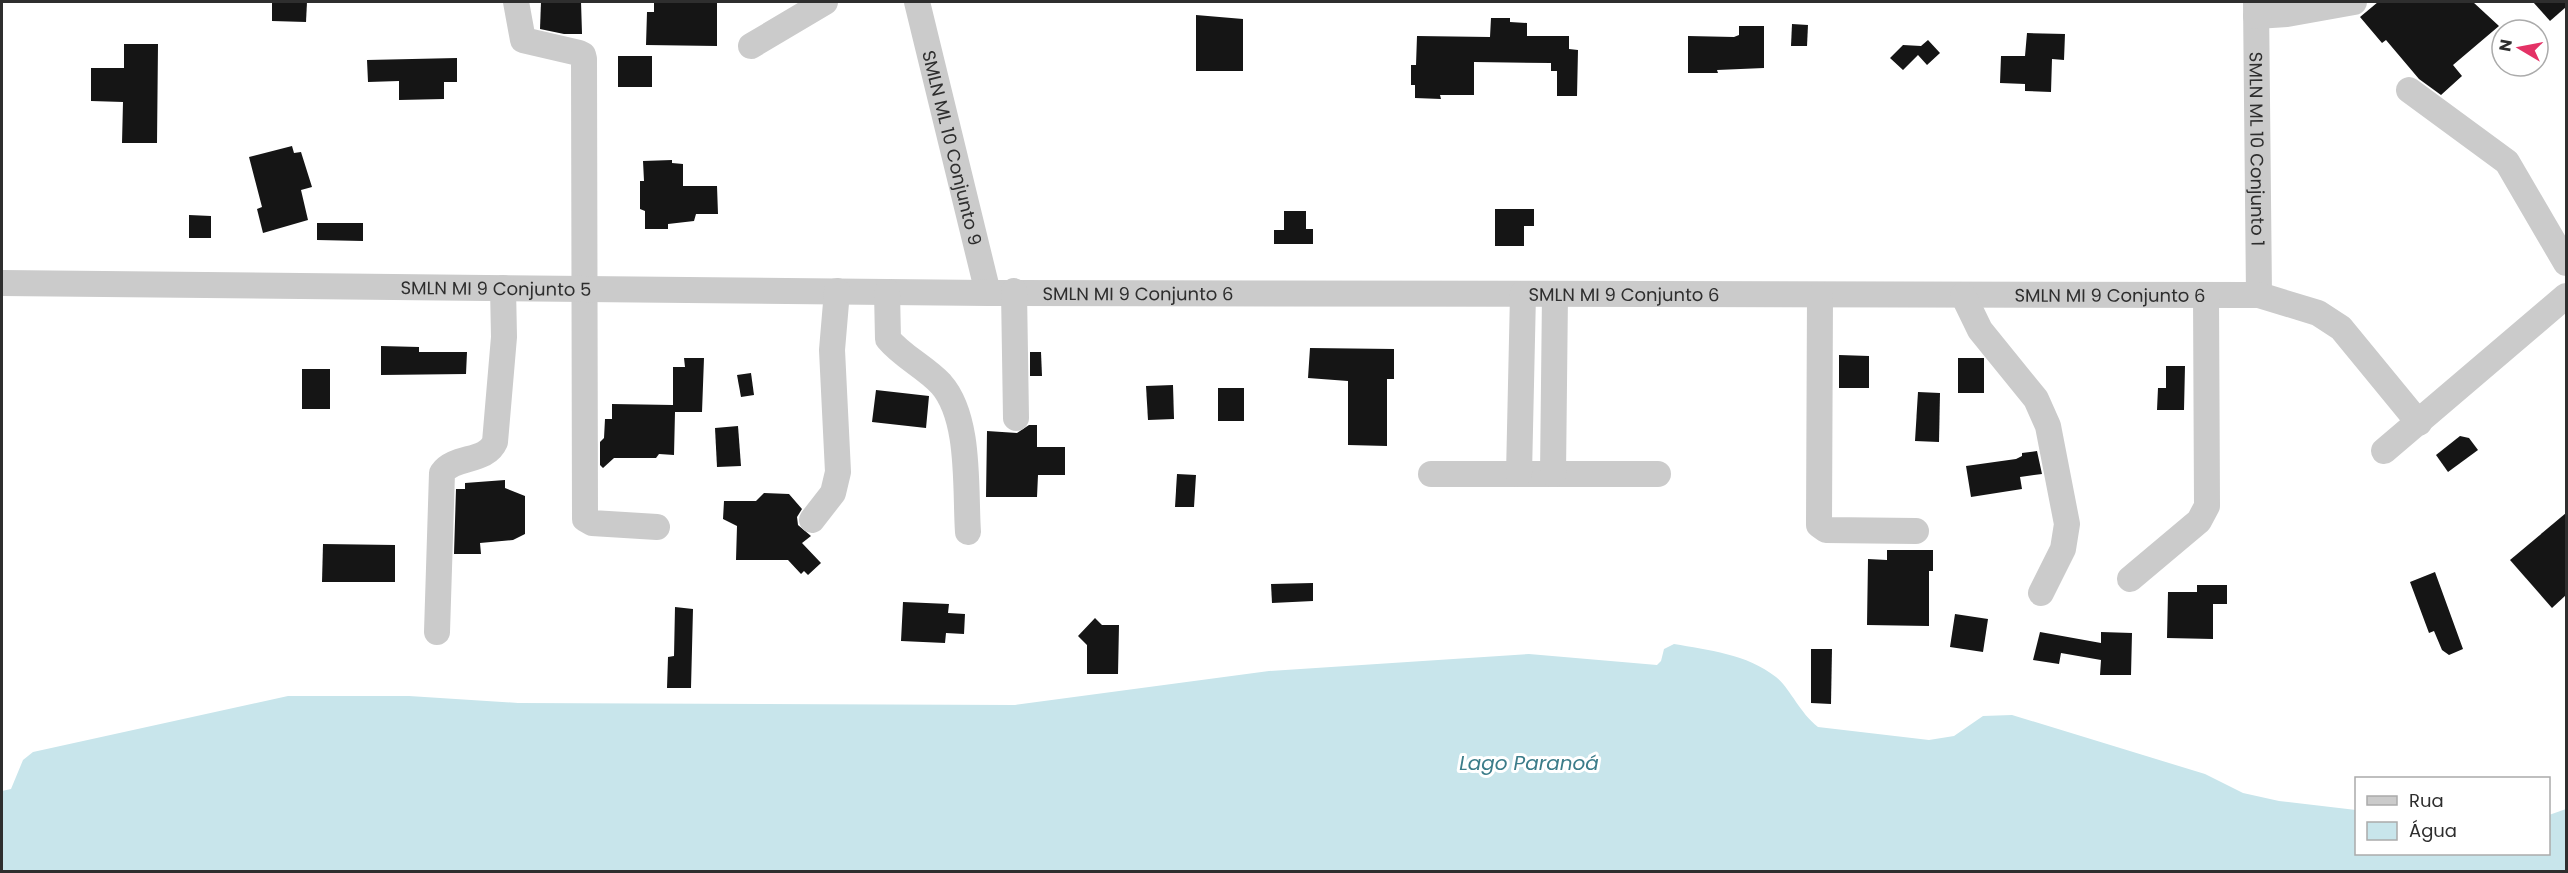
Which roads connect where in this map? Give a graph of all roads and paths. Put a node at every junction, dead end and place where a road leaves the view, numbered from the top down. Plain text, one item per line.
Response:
1 (516, 2) edge
2 (825, 2) edge
3 (917, 2) edge
4 (2354, 2) edge
5 (2256, 9) edge
6 (752, 46) dead end
7 (2409, 90) dead end
8 (2566, 263) edge
9 (2, 283) edge
10 (503, 288) junction
11 (586, 289) junction
12 (837, 291) junction
13 (1014, 291) junction
14 (887, 292) junction
15 (988, 293) junction
16 (1523, 294) junction
17 (1555, 294) junction
18 (1820, 294) junction
19 (1962, 295) junction
20 (2206, 295) junction
21 (2259, 295) junction
22 (2566, 296) edge
23 (1016, 418) dead end
24 (2419, 423) junction
25 (2384, 451) dead end
26 (1431, 474) dead end
27 (1520, 474) junction
28 (1553, 474) junction
29 (1658, 474) dead end
30 (812, 520) dead end
31 (657, 527) dead end
32 (1916, 531) dead end
33 (968, 532) dead end
34 (2130, 579) dead end
35 (2041, 593) dead end
36 (437, 632) dead end

1 - 11 street
2 - 6 street
3 - 15 street, SMLN ML 10 Conjunto 9
4 - 5 street
5 - 21 street, SMLN ML 10 Conjunto 1
7 - 8 street
9 - 10 street, SMLN MI 9 Conjunto 5
10 - 11 street, SMLN MI 9 Conjunto 5
10 - 36 street
11 - 12 street, SMLN MI 9 Conjunto 5
11 - 31 street
12 - 14 street, SMLN MI 9 Conjunto 5
12 - 30 street
13 - 15 street, SMLN MI 9 Conjunto 6
13 - 16 street, SMLN MI 9 Conjunto 6
13 - 23 street
14 - 15 street, SMLN MI 9 Conjunto 5
14 - 33 street
16 - 17 street, SMLN MI 9 Conjunto 6
16 - 27 street
17 - 18 street, SMLN MI 9 Conjunto 6
17 - 28 street
18 - 19 street, SMLN MI 9 Conjunto 6
18 - 32 street
19 - 20 street, SMLN MI 9 Conjunto 6
19 - 35 street
20 - 21 street, SMLN MI 9 Conjunto 6
20 - 34 street
21 - 24 street, SMLN MI 9 Conjunto 6
22 - 24 street
24 - 25 street
26 - 27 street
27 - 28 street
28 - 29 street

